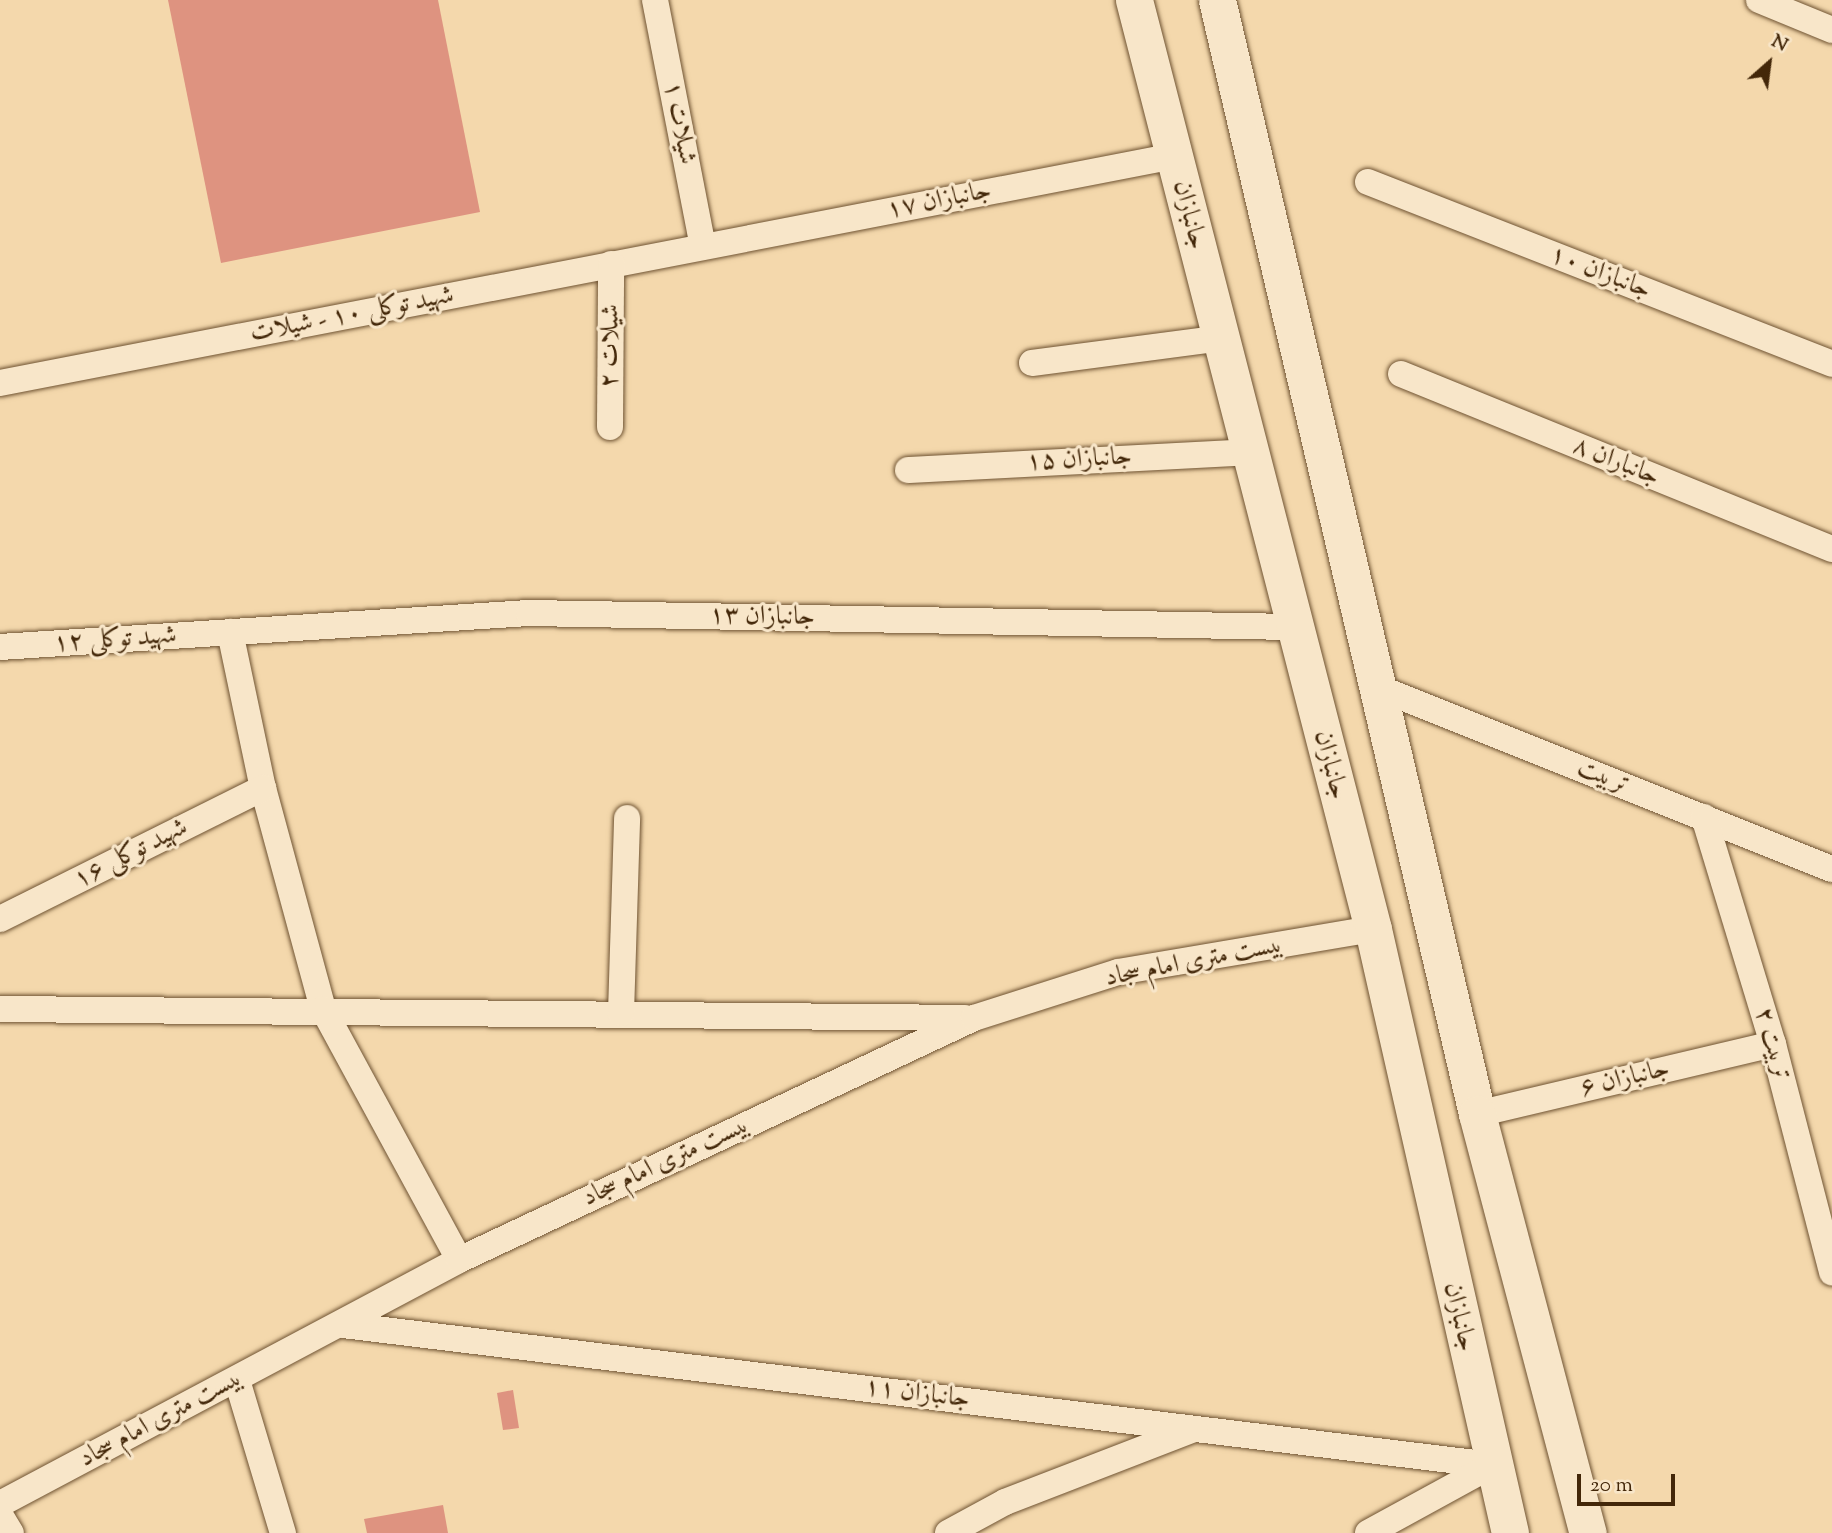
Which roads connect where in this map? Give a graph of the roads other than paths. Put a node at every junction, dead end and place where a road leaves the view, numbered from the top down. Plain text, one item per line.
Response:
1 (655, 0) edge
2 (1134, 0) edge
3 (1217, 0) edge
4 (1759, 0) edge
5 (1832, 30) edge
6 (1174, 156) junction
7 (1368, 183) dead end
8 (703, 246) junction
9 (611, 264) junction
10 (1221, 338) junction
11 (1032, 363) dead end
12 (1832, 364) edge
13 (1401, 374) dead end
14 (0, 383) edge
15 (610, 427) dead end
16 (1250, 452) junction
17 (908, 470) dead end
18 (1832, 549) edge
19 (1295, 627) junction
20 (230, 632) junction
21 (0, 647) edge
22 (1374, 686) junction
23 (263, 788) junction
24 (1704, 817) junction
25 (627, 818) dead end
26 (1832, 869) edge
27 (0, 919) edge
28 (1373, 929) junction
29 (0, 1009) edge
30 (323, 1009) junction
31 (621, 1013) junction
32 (974, 1018) junction
33 (1773, 1044) junction
34 (1477, 1114) junction
35 (459, 1260) junction
36 (1832, 1272) edge
37 (343, 1325) junction
38 (237, 1380) junction
39 (1198, 1427) junction
40 (1492, 1465) junction
41 (0, 1504) edge
42 (0, 1515) edge
43 (11, 1533) edge
44 (283, 1533) edge
45 (948, 1533) edge
46 (1367, 1533) edge
47 (1510, 1533) edge
48 (1588, 1533) edge

1 - 8 street, شیلات ۱
2 - 6 main road, جانبازان
3 - 22 main road
4 - 5 street
6 - 8 street, جانبازان ۱۷
6 - 10 main road, جانبازان
7 - 12 street, جانبازان ۱۰
8 - 9 street, شهید توکلی ۱۰ - شیلات
9 - 14 street, شهید توکلی ۱۰ - شیلات
9 - 15 street, شیلات ۲
10 - 11 street
10 - 16 main road, جانبازان
13 - 18 street, جانباران ۸
16 - 17 street, جانبازان ۱۵
16 - 19 main road, جانبازان
19 - 20 street, جانبازان ۱۳
19 - 28 main road, جانبازان
20 - 21 street, شهید توکلی ۱۲
20 - 23 street
22 - 24 street, تربیت
22 - 34 main road
23 - 27 street, شهید توکلی ۱۶
23 - 30 street
24 - 26 street, تربیت
24 - 33 street, تربیت ۲
25 - 31 street
28 - 32 street, بیست متری امام سجاد
28 - 40 main road, جانبازان
29 - 30 street
30 - 31 street
30 - 35 street
31 - 32 street
32 - 35 street, بیست متری امام سجاد
33 - 34 street, جانبازان ۶
33 - 36 street, تربیت ۲
34 - 48 main road
35 - 37 street, بیست متری امام سجاد
37 - 38 street, بیست متری امام سجاد
37 - 39 street, جانبازان ۱۱
38 - 41 street, بیست متری امام سجاد
38 - 44 street
39 - 40 street, جانبازان ۱۱
39 - 45 street
40 - 46 street
40 - 47 main road, جانبازان
42 - 43 street

